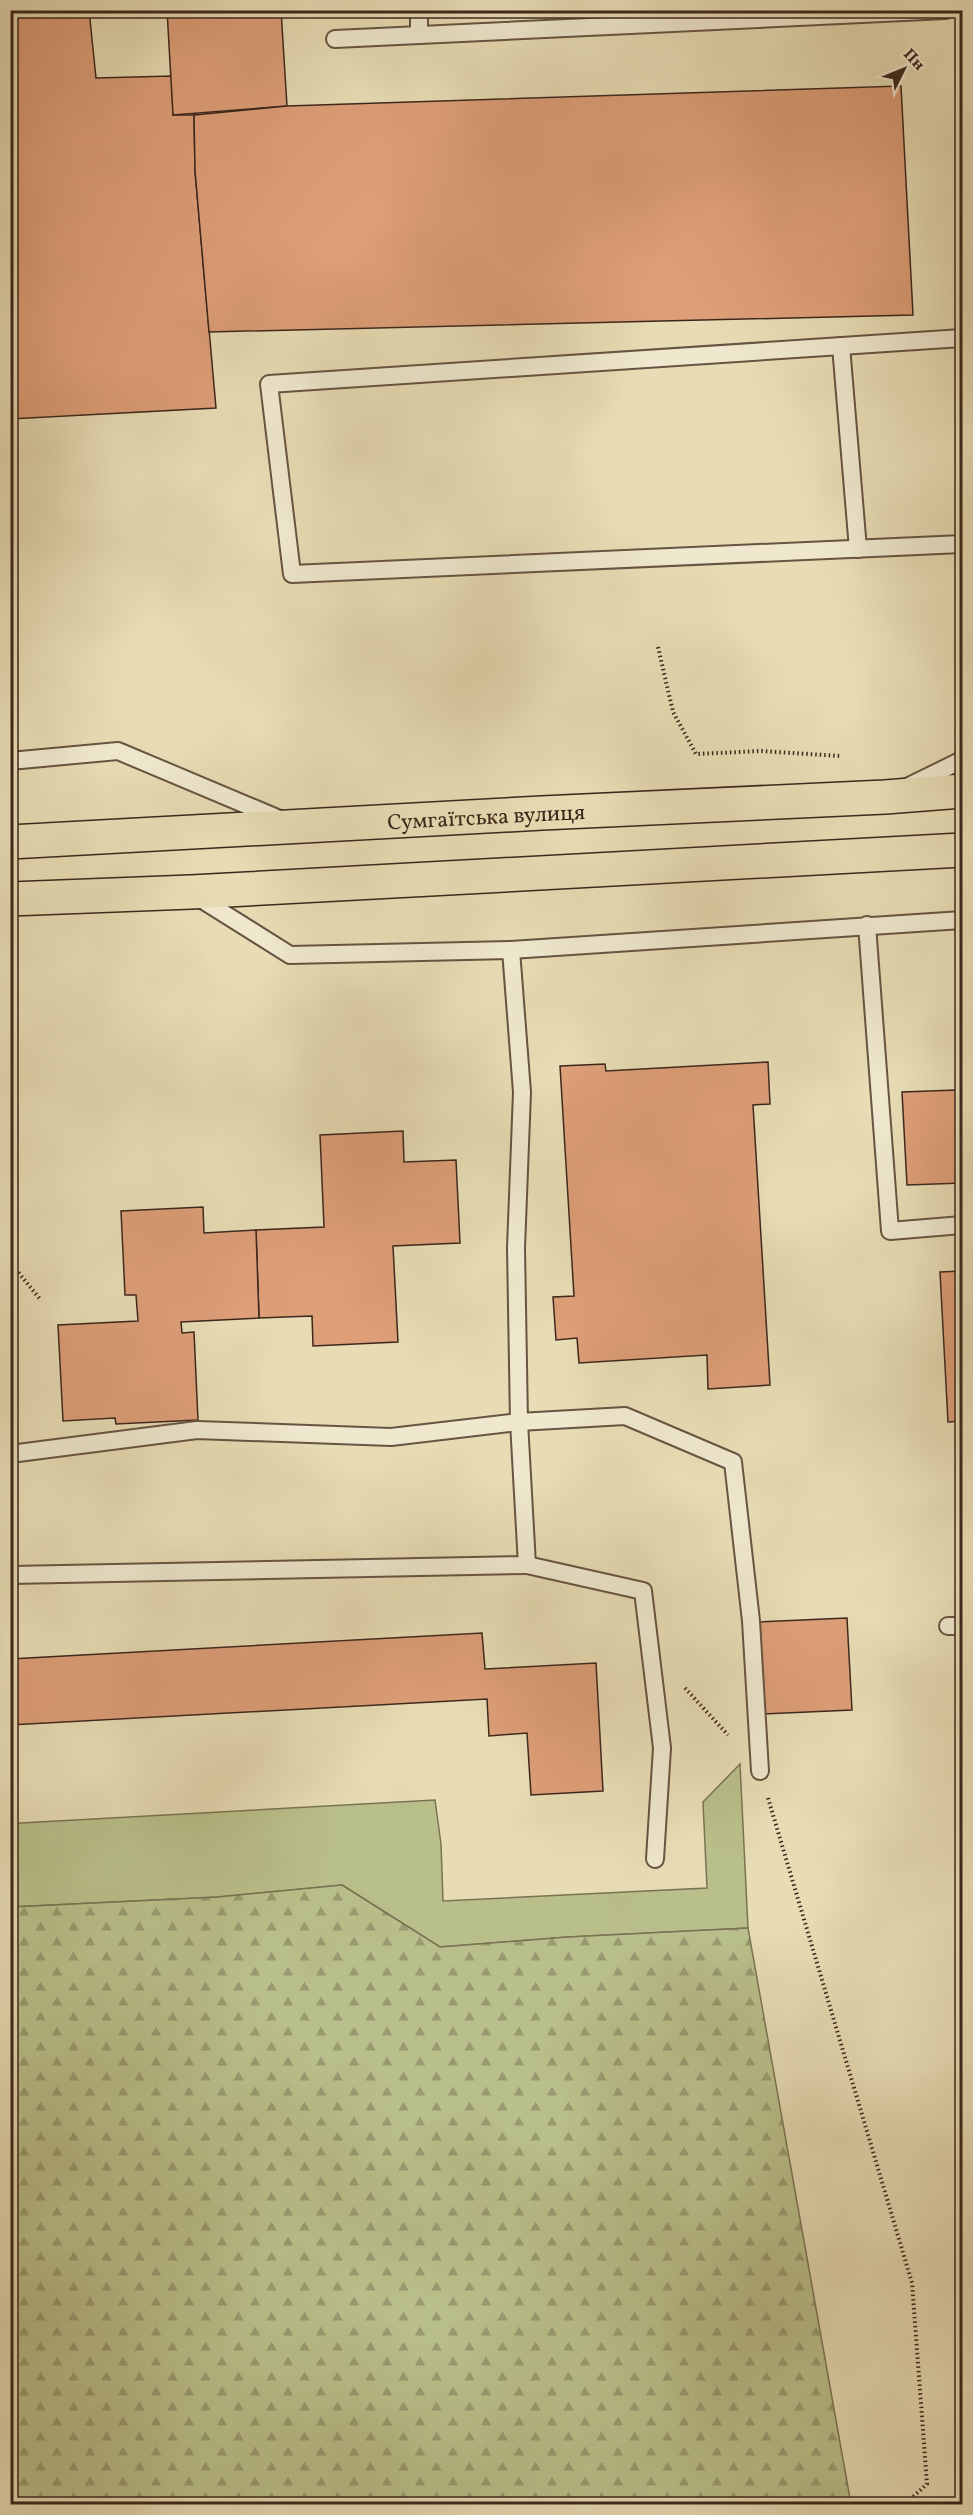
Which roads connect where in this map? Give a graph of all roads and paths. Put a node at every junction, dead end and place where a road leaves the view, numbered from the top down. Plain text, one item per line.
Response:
1 (419, 10) edge
2 (946, 10) edge
3 (419, 35) junction
4 (335, 39) dead end
5 (963, 338) edge
6 (841, 346) junction
7 (963, 544) edge
8 (858, 549) junction
9 (658, 647) dead end
10 (840, 756) dead end
11 (10, 760) edge
12 (963, 760) edge
13 (963, 791) edge
14 (885, 797) junction
15 (299, 828) junction
16 (10, 842) edge
17 (963, 850) edge
18 (191, 892) junction
19 (10, 899) edge
20 (963, 920) edge
21 (867, 925) junction
22 (512, 950) junction
23 (963, 1225) edge
24 (10, 1262) edge
25 (40, 1299) dead end
26 (519, 1422) junction
27 (10, 1454) edge
28 (526, 1565) junction
29 (10, 1575) edge
30 (650, 1650) junction
31 (760, 1771) junction
32 (654, 1859) dead end
33 (905, 2505) edge

1 - 3 lane
2 - 3 lane
3 - 4 lane
5 - 6 lane
6 - 8 lane
6 - 8 lane
7 - 8 lane
9 - 10 path
11 - 15 lane
12 - 14 lane
13 - 14 main road, Сумгаїтська вулиця
14 - 15 main road, Сумгаїтська вулиця
15 - 16 main road, Сумгаїтська вулиця
17 - 18 main road
18 - 19 main road
18 - 22 lane
20 - 21 lane
21 - 22 lane
21 - 23 lane
22 - 26 lane
24 - 25 path
26 - 27 lane
26 - 28 lane
26 - 31 lane
28 - 29 lane
28 - 30 lane
30 - 31 path
30 - 32 lane
31 - 33 path

